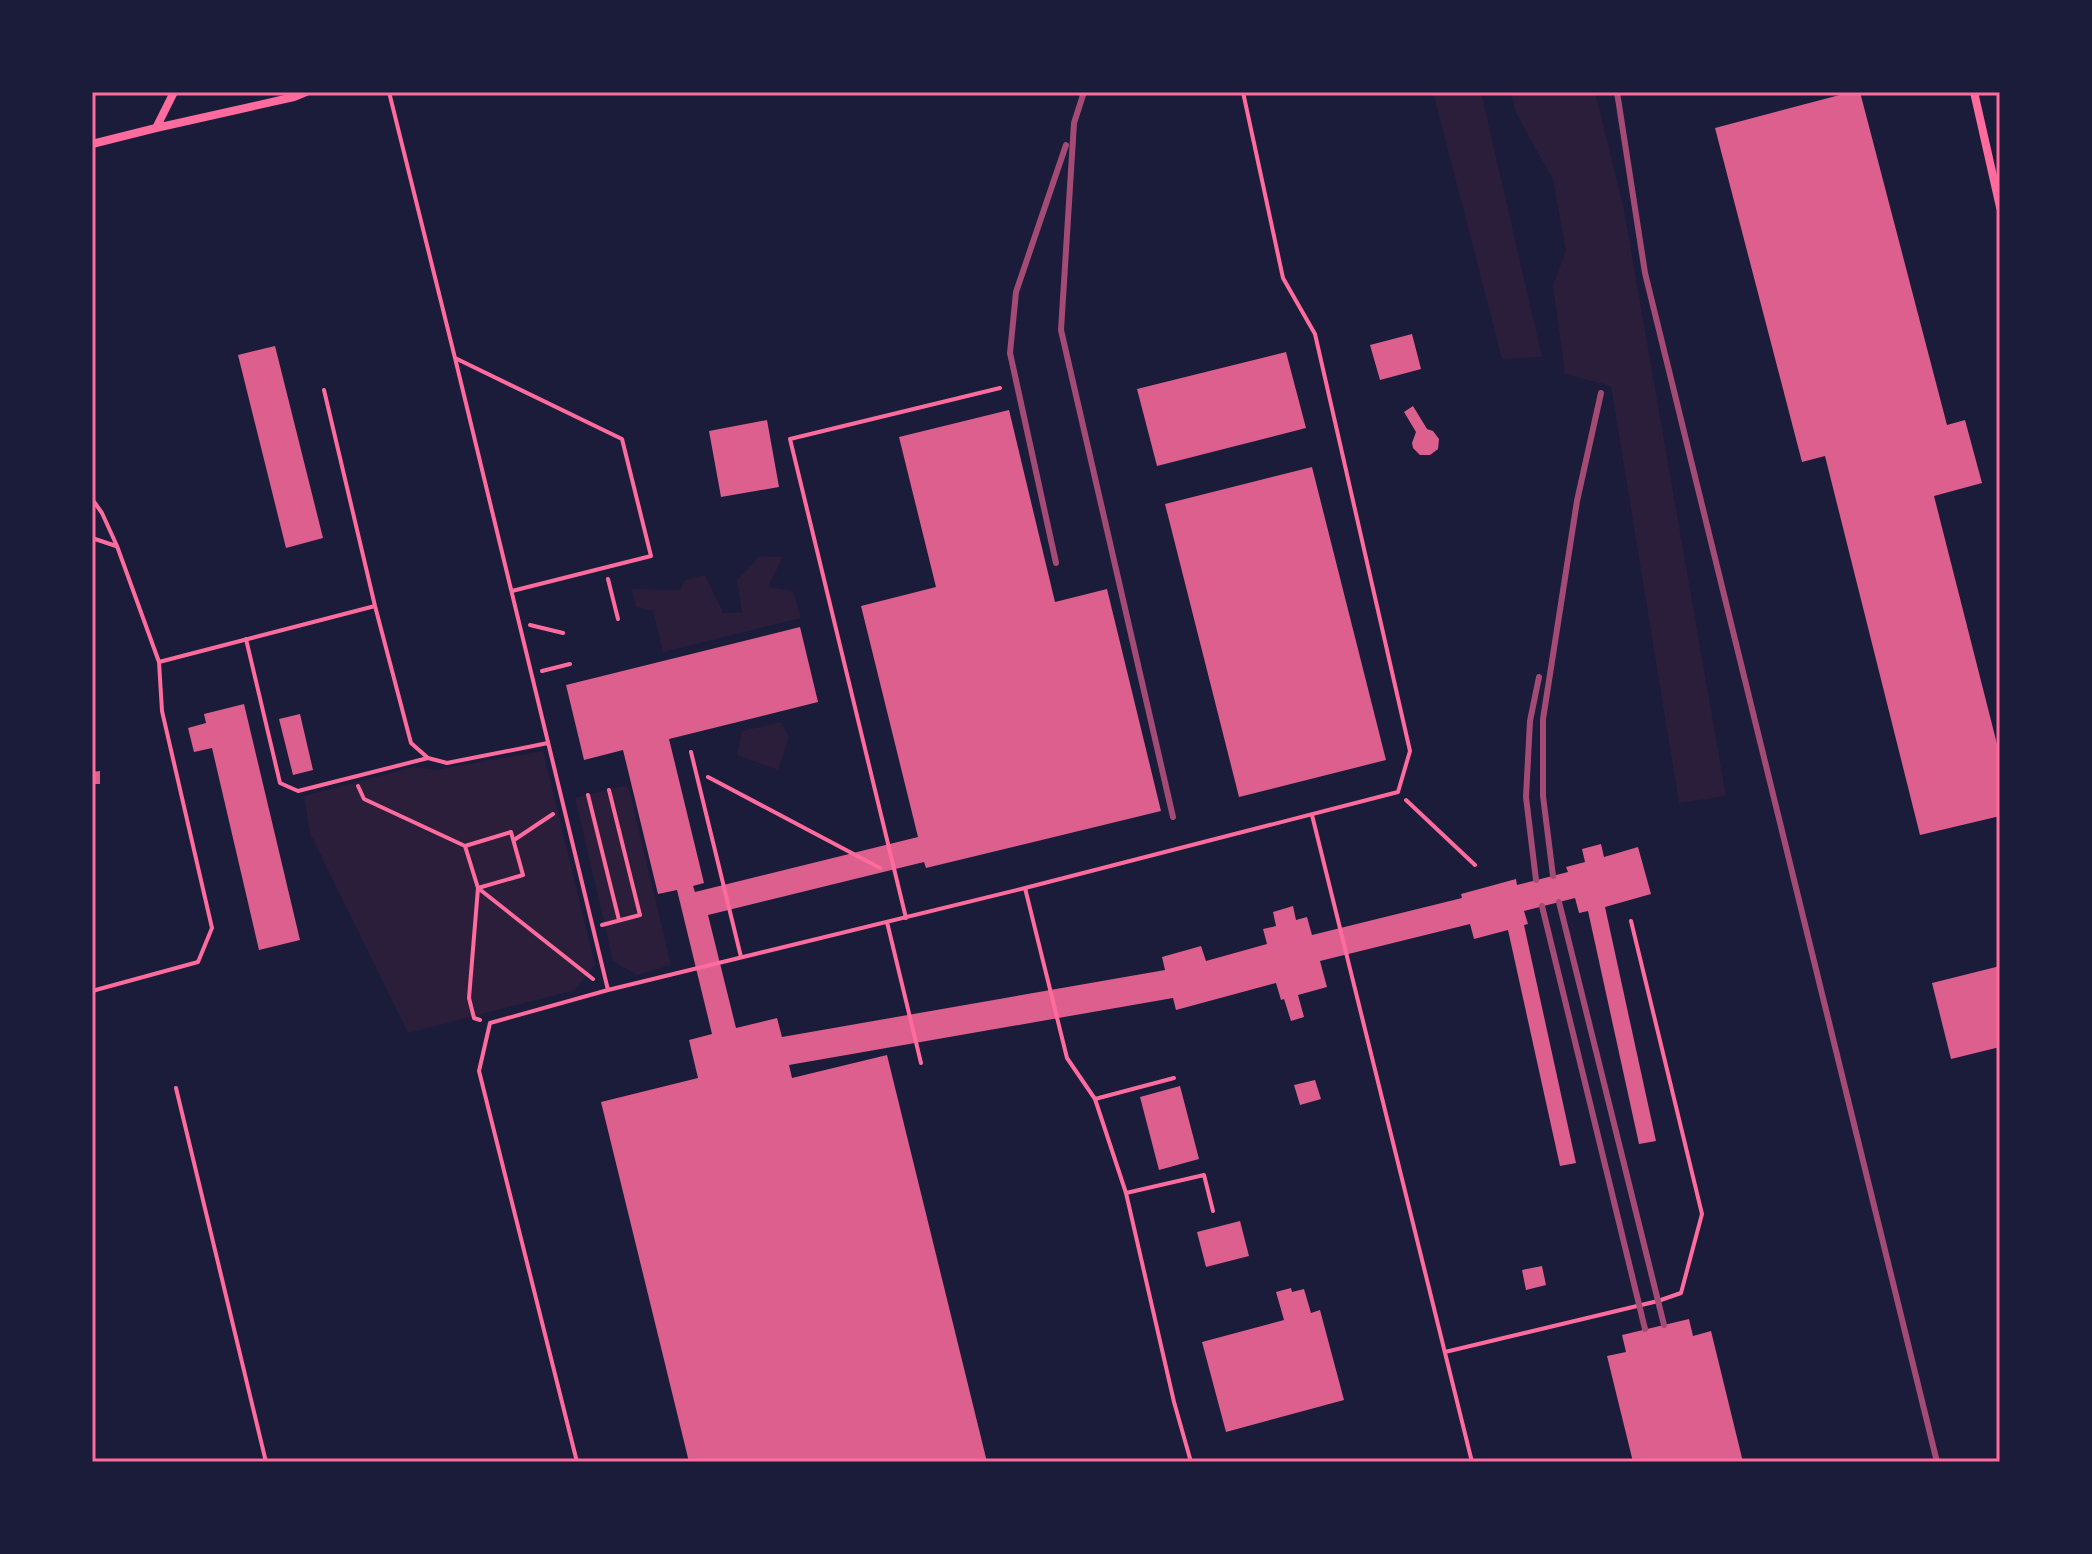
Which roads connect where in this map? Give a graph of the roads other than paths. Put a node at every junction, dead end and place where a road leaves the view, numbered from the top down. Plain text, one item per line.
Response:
1 (174, 92) edge
2 (306, 92) edge
3 (389, 92) edge
4 (1243, 92) edge
5 (1974, 92) edge
6 (156, 128) junction
7 (92, 144) edge
8 (2000, 207) edge
9 (455, 358) junction
10 (1000, 388) dead end
11 (324, 390) dead end
12 (92, 499) edge
13 (92, 538) edge
14 (117, 546) junction
15 (512, 591) junction
16 (375, 606) junction
17 (246, 639) junction
18 (159, 662) junction
19 (548, 743) junction
20 (691, 752) dead end
21 (428, 758) junction
22 (1312, 815) junction
23 (1025, 888) junction
24 (906, 918) junction
25 (1631, 921) dead end
26 (887, 922) junction
27 (741, 957) junction
28 (608, 990) junction
29 (92, 991) edge
30 (921, 1063) dead end
31 (1174, 1078) dead end
32 (176, 1088) dead end
33 (1095, 1099) junction
34 (1126, 1193) junction
35 (1213, 1211) dead end
36 (1445, 1352) junction
37 (266, 1462) edge
38 (577, 1462) edge
39 (1191, 1462) edge
40 (1472, 1462) edge

1 - 6 street
2 - 6 street
3 - 9 lane
4 - 22 lane
5 - 8 street
6 - 7 street
9 - 15 lane
9 - 15 lane
10 - 24 lane
11 - 16 lane
12 - 14 lane
13 - 14 lane
14 - 18 lane
15 - 19 lane
16 - 17 lane
16 - 21 lane
17 - 18 lane
17 - 21 lane
18 - 29 lane
19 - 21 lane
19 - 28 lane
20 - 27 lane
22 - 23 lane
22 - 36 lane
23 - 24 lane
23 - 33 lane
24 - 26 lane
25 - 36 lane
26 - 27 lane
26 - 30 lane
27 - 28 lane
28 - 38 lane
31 - 33 lane
32 - 37 lane
33 - 34 lane
34 - 35 lane
34 - 39 lane
36 - 40 lane

